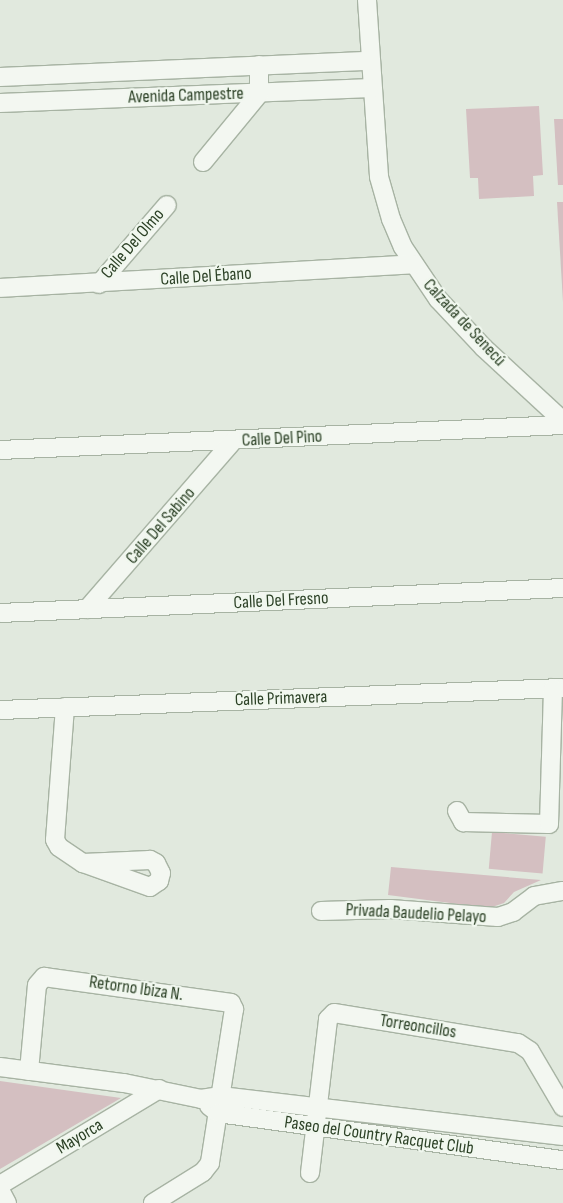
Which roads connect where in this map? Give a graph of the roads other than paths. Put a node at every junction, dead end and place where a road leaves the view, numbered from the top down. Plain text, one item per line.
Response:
1 (367, 0) edge
2 (370, 62) junction
3 (260, 65) junction
4 (209, 68) junction
5 (1, 77) edge
6 (372, 88) junction
7 (259, 94) junction
8 (208, 96) junction
9 (2, 103) edge
10 (203, 162) dead end
11 (167, 205) dead end
12 (413, 264) junction
13 (99, 284) junction
14 (0, 288) edge
15 (563, 423) edge
16 (233, 441) junction
17 (0, 450) edge
18 (563, 588) edge
19 (87, 610) junction
20 (0, 614) edge
21 (558, 688) edge
22 (65, 708) junction
23 (0, 710) edge
24 (457, 811) dead end
25 (83, 863) dead end
26 (563, 891) edge
27 (320, 911) dead end
28 (0, 1067) edge
29 (29, 1071) junction
30 (159, 1089) junction
31 (221, 1096) junction
32 (201, 1099) junction
33 (318, 1106) junction
34 (563, 1107) edge
35 (218, 1113) junction
36 (315, 1128) junction
37 (563, 1136) edge
38 (563, 1160) edge
39 (310, 1173) dead end
40 (0, 1184) edge
41 (0, 1190) edge
42 (7, 1203) edge
43 (153, 1203) edge

1 - 2 street, Calzada de Senecú
2 - 3 street, Avenida Campestre
2 - 6 street, Calzada de Senecú
3 - 4 street, Avenida Campestre
3 - 7 street
4 - 5 street, Avenida Campestre
4 - 8 street
5 - 9 street
6 - 7 street, Avenida Campestre
6 - 12 street, Calzada de Senecú
7 - 8 street, Avenida Campestre
7 - 10 street
8 - 9 street, Avenida Campestre
11 - 13 street, Calle Del Olmo
12 - 13 street, Calle Del Ébano
12 - 15 street, Calzada de Senecú
13 - 14 street, Calle Del Ébano
15 - 16 street, Calle Del Pino
16 - 17 street, Calle Del Pino
16 - 19 street, Calle Del Sabino
18 - 19 street, Calle Del Fresno
19 - 20 street, Calle Del Fresno
21 - 22 street, Calle Primavera
21 - 24 street
22 - 23 street, Calle Primavera
22 - 25 street
26 - 27 street, Privada Baudelio Pelayo
28 - 29 street, Paseo del Country Racquet Club
29 - 30 street, Paseo del Country Racquet Club
29 - 31 street, Retorno Ibiza N.
30 - 32 street, Paseo del Country Racquet Club
30 - 40 street, Mayorca
31 - 32 street, Paseo del Country Racquet Club
31 - 33 street, Paseo del Country Racquet Club
31 - 35 street
32 - 35 street, Paseo del Country Racquet Club
33 - 34 street, Torreoncillos
33 - 36 street, Torreoncillos
33 - 37 street, Paseo del Country Racquet Club
35 - 36 street, Paseo del Country Racquet Club
35 - 43 street
36 - 38 street, Paseo del Country Racquet Club
36 - 39 street, Torreoncillos
41 - 42 street

